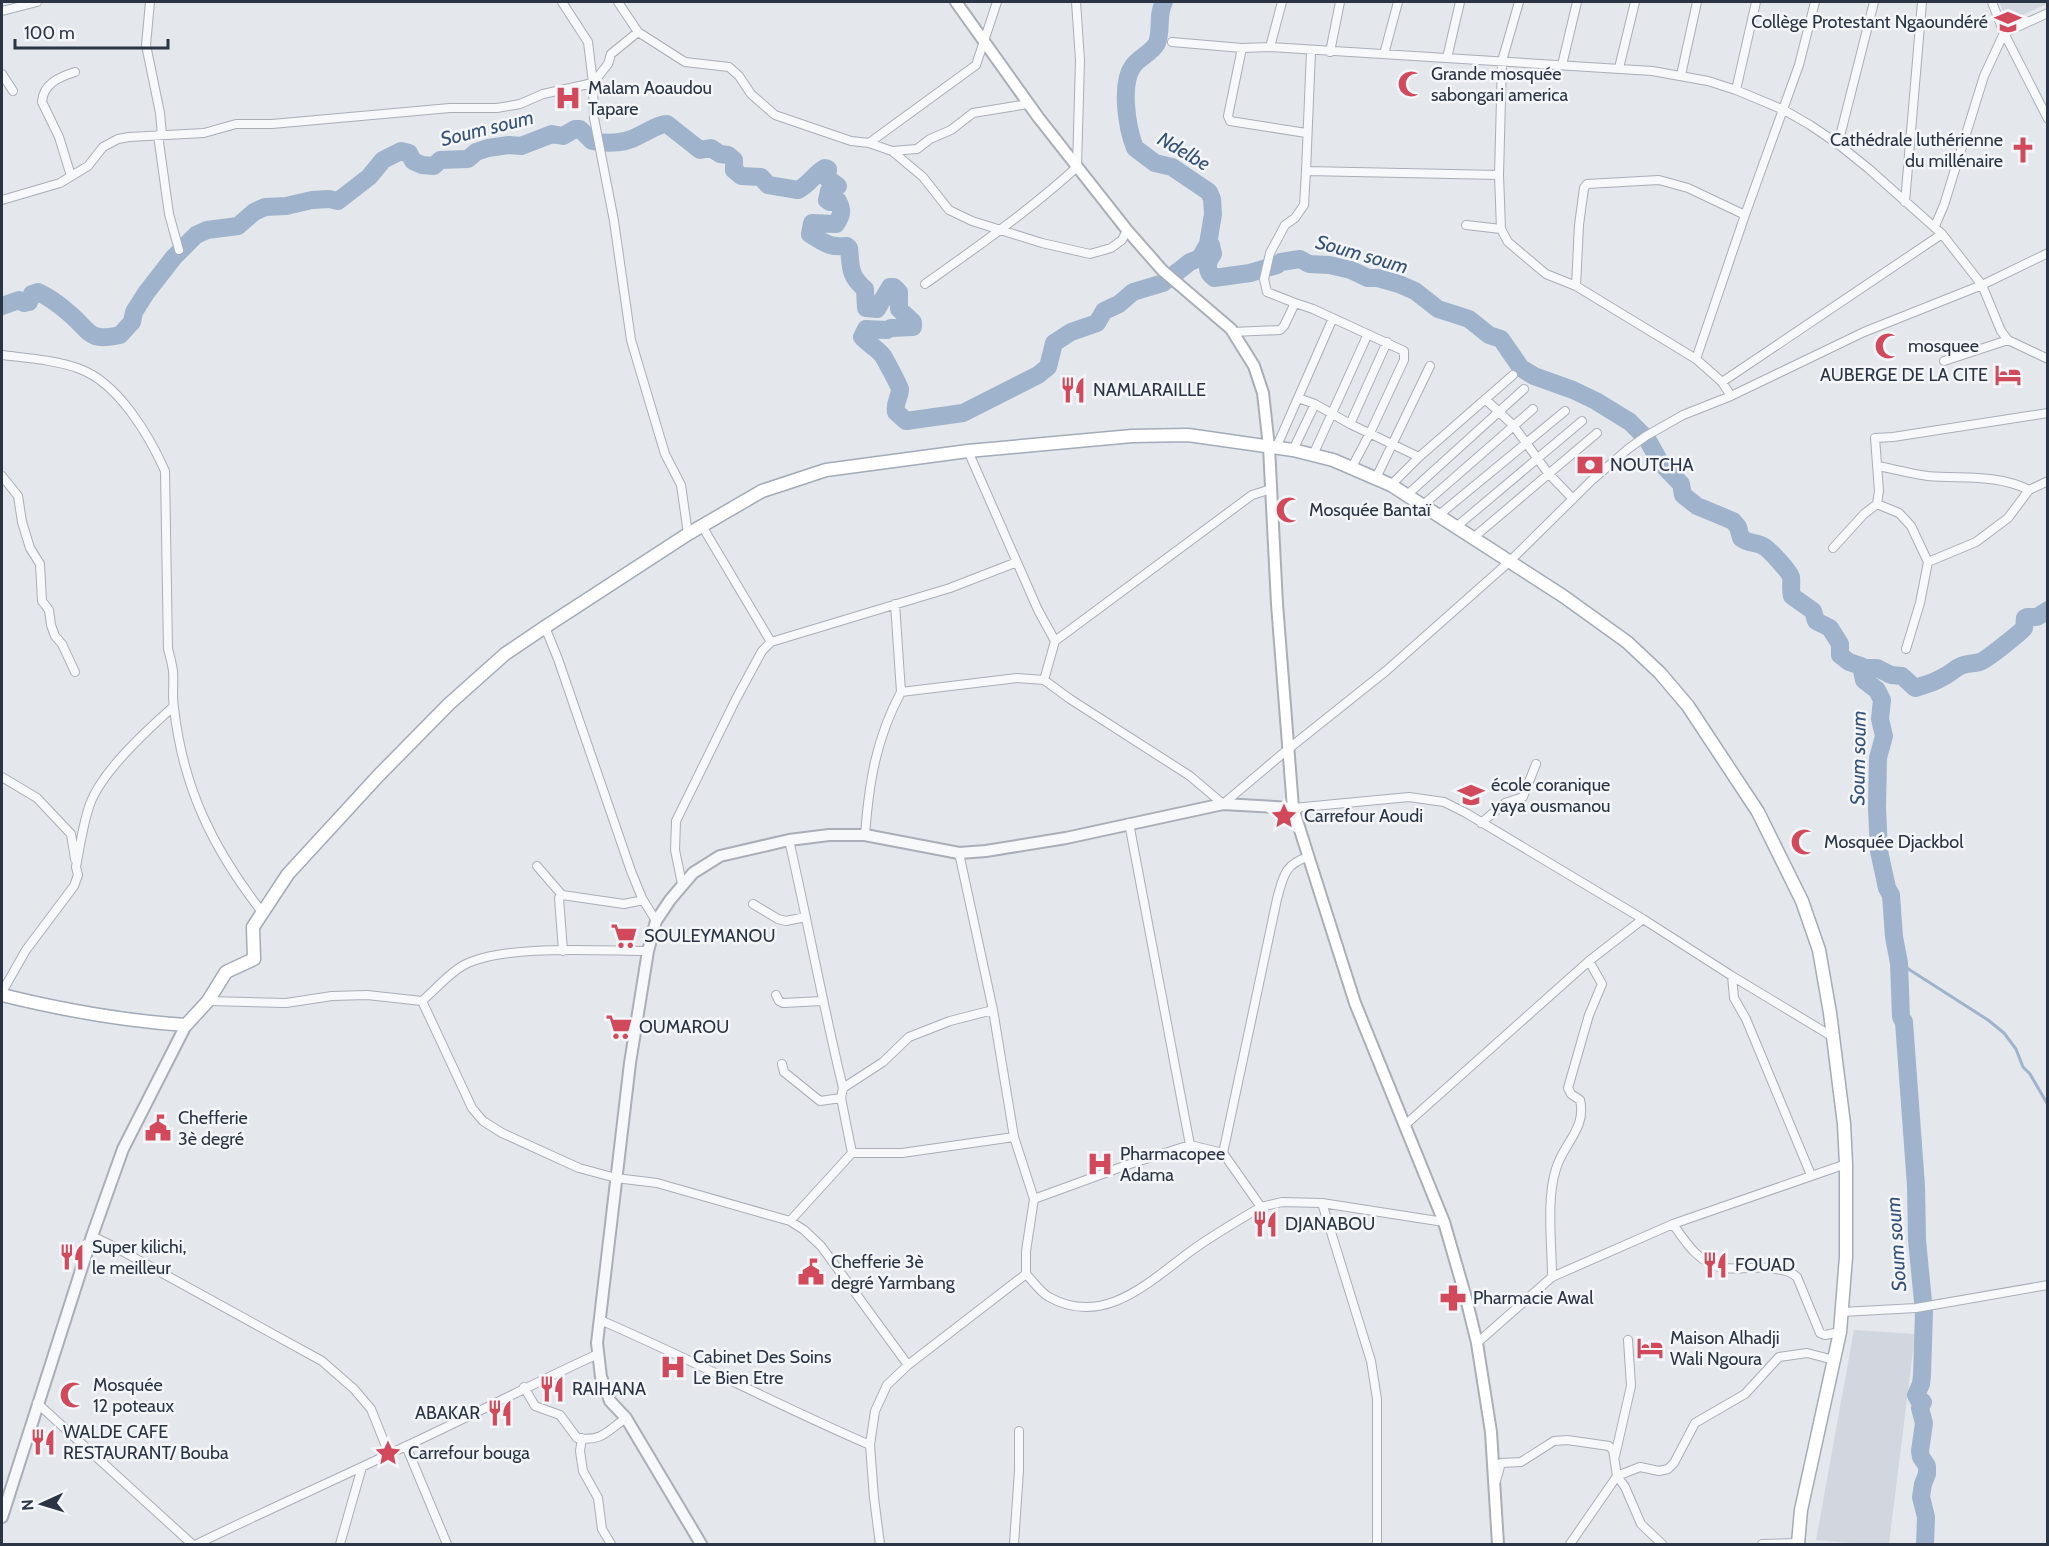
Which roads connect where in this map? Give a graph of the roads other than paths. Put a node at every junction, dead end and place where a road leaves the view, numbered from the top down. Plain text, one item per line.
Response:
1 (37, 2) edge
2 (150, 2) edge
3 (562, 2) edge
4 (618, 2) edge
5 (956, 2) edge
6 (997, 2) edge
7 (1076, 2) edge
8 (1282, 2) edge
9 (1340, 2) edge
10 (1398, 2) edge
11 (1460, 2) edge
12 (1519, 2) edge
13 (1577, 2) edge
14 (1635, 2) edge
15 (1697, 2) edge
16 (1756, 2) edge
17 (1815, 2) edge
18 (1874, 2) edge
19 (1922, 2) edge
20 (1992, 2) edge
21 (2, 11) edge
22 (2048, 13) edge
23 (638, 32) junction
24 (2004, 33) junction
25 (984, 42) junction
26 (1172, 42) dead end
27 (1242, 48) junction
28 (1270, 48) junction
29 (1311, 51) junction
30 (1330, 52) junction
31 (1384, 54) junction
32 (1447, 58) junction
33 (1502, 61) junction
34 (1562, 65) junction
35 (1619, 68) junction
36 (75, 72) dead end
37 (2, 74) edge
38 (1681, 75) junction
39 (593, 83) junction
40 (13, 90) dead end
41 (1736, 90) junction
42 (1028, 104) junction
43 (1784, 110) junction
44 (2048, 119) edge
45 (1306, 133) junction
46 (160, 135) junction
47 (869, 143) junction
48 (1838, 144) junction
49 (892, 151) junction
50 (1077, 167) junction
51 (1306, 171) junction
52 (1499, 174) junction
53 (71, 176) junction
54 (2, 200) edge
55 (1905, 202) junction
56 (1745, 215) junction
57 (1466, 225) dead end
58 (1935, 226) junction
59 (1502, 229) junction
60 (1127, 230) junction
61 (1000, 231) junction
62 (1942, 234) junction
63 (179, 250) dead end
64 (2047, 255) edge
65 (925, 284) dead end
66 (1982, 285) junction
67 (1576, 286) junction
68 (1295, 303) junction
69 (1333, 318) junction
70 (1233, 332) junction
71 (1367, 336) junction
72 (2008, 340) junction
73 (1387, 342) junction
74 (2, 355) edge
75 (1696, 359) junction
76 (2048, 359) edge
77 (1944, 361) dead end
78 (1430, 366) dead end
79 (1513, 375) dead end
80 (1722, 382) junction
81 (1524, 389) dead end
82 (1731, 396) junction
83 (1298, 398) junction
84 (1485, 399) junction
85 (1315, 404) junction
86 (1533, 409) dead end
87 (1565, 411) dead end
88 (1498, 413) junction
89 (2048, 413) edge
90 (1333, 414) junction
91 (1582, 421) dead end
92 (1350, 424) junction
93 (1514, 425) junction
94 (1597, 433) dead end
95 (1370, 434) junction
96 (1526, 444) junction
97 (1393, 445) junction
98 (1273, 447) junction
99 (1293, 450) junction
100 (968, 451) junction
101 (1313, 455) junction
102 (1419, 457) junction
103 (1537, 459) junction
104 (1878, 466) junction
105 (1352, 467) junction
106 (1548, 473) junction
107 (2, 476) edge
108 (1376, 478) junction
109 (2048, 481) edge
110 (1391, 485) junction
111 (1271, 489) junction
112 (2030, 489) junction
113 (1407, 495) junction
114 (1573, 499) junction
115 (1877, 504) junction
116 (1423, 505) junction
117 (1439, 515) junction
118 (702, 526) junction
119 (1456, 527) junction
120 (688, 534) junction
121 (1473, 538) junction
122 (1833, 548) dead end
123 (1017, 562) junction
124 (1509, 562) junction
125 (1928, 562) junction
126 (895, 604) junction
127 (545, 627) junction
128 (1055, 641) junction
129 (771, 642) junction
130 (1906, 650) dead end
131 (75, 672) dead end
132 (1044, 680) junction
133 (902, 692) junction
134 (173, 707) junction
135 (1287, 750) junction
136 (1536, 764) dead end
137 (2, 777) edge
138 (1223, 804) junction
139 (1293, 808) junction
140 (1481, 823) junction
141 (1129, 824) junction
142 (866, 835) junction
143 (789, 840) junction
144 (959, 853) junction
145 (1308, 857) junction
146 (537, 866) dead end
147 (76, 867) junction
148 (682, 884) junction
149 (562, 895) junction
150 (643, 900) junction
151 (753, 904) dead end
152 (262, 912) junction
153 (806, 917) junction
154 (1643, 919) junction
155 (656, 921) junction
156 (563, 951) junction
157 (648, 951) junction
158 (1589, 961) junction
159 (1732, 976) junction
160 (2, 994) edge
161 (776, 995) dead end
162 (208, 1001) junction
163 (422, 1001) junction
164 (822, 1001) junction
165 (993, 1010) junction
166 (186, 1025) junction
167 (1833, 1037) junction
168 (782, 1064) dead end
169 (843, 1088) junction
170 (841, 1098) junction
171 (1405, 1125) junction
172 (1014, 1137) junction
173 (1190, 1145) junction
174 (852, 1153) junction
175 (1222, 1153) junction
176 (1846, 1164) junction
177 (1811, 1175) junction
178 (616, 1178) junction
179 (1034, 1199) junction
180 (1322, 1203) junction
181 (1261, 1207) junction
182 (790, 1221) junction
183 (1444, 1222) junction
184 (1673, 1224) junction
185 (92, 1236) junction
186 (1026, 1274) junction
187 (1552, 1277) junction
188 (2048, 1285) edge
189 (1842, 1312) junction
190 (600, 1320) junction
191 (1840, 1332) junction
192 (1628, 1340) dead end
193 (1477, 1342) junction
194 (598, 1354) junction
195 (1834, 1360) junction
196 (908, 1365) junction
197 (524, 1387) junction
198 (37, 1402) junction
199 (626, 1418) junction
200 (1019, 1431) dead end
201 (582, 1438) junction
202 (870, 1445) junction
203 (406, 1446) junction
204 (389, 1454) junction
205 (1614, 1465) junction
206 (362, 1467) junction
207 (1617, 1476) junction
208 (1494, 1491) junction
209 (2, 1517) edge
210 (1798, 1544) edge
211 (195, 1545) edge
212 (340, 1545) edge
213 (447, 1545) edge
214 (610, 1545) edge
215 (701, 1545) edge
216 (880, 1545) edge
217 (1014, 1545) edge
218 (1377, 1545) edge
219 (1498, 1545) edge
220 (1570, 1545) edge
221 (1662, 1545) edge
222 (1762, 1545) edge

1 - 21 street
2 - 46 street
3 - 39 street
4 - 23 street
5 - 25 main road
6 - 25 street
7 - 50 street
8 - 28 street
9 - 30 street
10 - 31 street
11 - 32 street
12 - 33 street
13 - 34 street
14 - 35 street
15 - 38 street
16 - 41 street
17 - 43 street
18 - 48 street
19 - 55 street
20 - 24 street
22 - 24 street
23 - 39 street
23 - 47 street
24 - 44 street
24 - 58 street
25 - 42 main road
25 - 47 street
26 - 27 street
27 - 28 street
27 - 45 street
28 - 29 street
29 - 30 street
29 - 45 street
30 - 31 street
31 - 32 street
32 - 33 street
33 - 34 street
33 - 52 street
34 - 35 street
35 - 38 street
36 - 53 street
37 - 40 street
38 - 41 street
39 - 46 street
39 - 120 street
41 - 43 street
42 - 49 street
42 - 50 main road
43 - 48 street
43 - 56 street
45 - 51 street
46 - 53 street
46 - 63 street
47 - 49 street
48 - 55 street
49 - 61 street
50 - 60 main road
50 - 61 street
51 - 52 street
51 - 68 street
52 - 59 street
53 - 54 street
55 - 58 street
56 - 67 street
56 - 75 street
57 - 59 street
58 - 62 street
59 - 67 street
60 - 61 street
60 - 70 main road
61 - 65 street
62 - 66 street
62 - 80 street
64 - 66 street
66 - 72 street
66 - 82 street
67 - 75 street
68 - 69 street
68 - 70 street
69 - 71 street
69 - 83 street
70 - 98 main road
71 - 73 street
71 - 90 street
72 - 76 street
72 - 77 street
73 - 92 street
73 - 95 street
74 - 134 street
75 - 80 street
78 - 97 street
79 - 84 street
80 - 82 street
81 - 88 street
82 - 114 street
83 - 85 street
83 - 98 street
84 - 88 street
84 - 102 street
85 - 90 street
85 - 99 street
86 - 93 street
87 - 96 street
88 - 93 street
88 - 113 street
89 - 104 street
90 - 92 street
90 - 101 street
91 - 103 street
92 - 95 street
93 - 96 street
93 - 116 street
94 - 106 street
95 - 97 street
95 - 105 street
96 - 103 street
96 - 117 street
97 - 102 street
97 - 108 street
98 - 99 main road
98 - 100 main road
98 - 111 main road
99 - 101 main road
100 - 118 main road
100 - 123 street
101 - 105 main road
102 - 110 street
103 - 106 street
103 - 119 street
104 - 112 street
104 - 115 street
105 - 108 main road
106 - 114 street
106 - 121 street
107 - 131 street
108 - 110 main road
109 - 112 street
110 - 113 main road
111 - 128 street
111 - 135 main road
112 - 125 street
113 - 116 main road
114 - 124 street
115 - 122 street
115 - 125 street
116 - 117 main road
117 - 119 main road
118 - 120 main road
118 - 129 street
119 - 121 main road
120 - 127 main road
121 - 124 main road
123 - 126 street
123 - 128 street
124 - 135 street
124 - 167 main road
125 - 130 street
126 - 129 street
126 - 133 street
127 - 150 street
127 - 152 main road
128 - 132 street
129 - 148 street
132 - 133 street
132 - 138 street
133 - 142 street
134 - 147 street
134 - 152 street
135 - 138 street
135 - 139 main road
136 - 140 street
137 - 147 street
138 - 139 street
138 - 141 street
139 - 140 street
139 - 145 main road
140 - 154 street
141 - 144 street
141 - 173 street
142 - 143 street
142 - 144 street
143 - 148 street
143 - 153 street
144 - 165 street
145 - 171 main road
145 - 175 street
146 - 149 street
147 - 160 street
148 - 155 street
149 - 150 street
149 - 156 street
150 - 155 street
151 - 153 street
152 - 162 main road
153 - 164 street
154 - 158 street
154 - 159 street
155 - 157 street
156 - 157 street
156 - 163 street
157 - 178 street
158 - 171 street
158 - 187 street
159 - 167 street
159 - 177 street
160 - 166 main road
161 - 164 street
162 - 163 street
162 - 166 main road
163 - 178 street
164 - 169 street
165 - 169 street
165 - 172 street
166 - 185 street
167 - 176 main road
168 - 170 street
169 - 170 street
170 - 174 street
171 - 183 main road
172 - 174 street
172 - 179 street
173 - 175 street
173 - 179 street
174 - 182 street
175 - 181 street
176 - 177 street
176 - 189 main road
177 - 184 street
178 - 182 street
178 - 190 street
179 - 186 street
180 - 181 street
180 - 183 street
180 - 218 street
181 - 186 street
182 - 196 street
183 - 193 main road
184 - 187 street
184 - 191 street
185 - 198 street
185 - 204 street
186 - 196 street
187 - 193 street
188 - 189 street
189 - 191 main road
190 - 194 street
190 - 202 street
191 - 195 main road
192 - 205 street
193 - 208 main road
194 - 197 street
194 - 199 street
195 - 207 street
195 - 210 main road
196 - 202 street
197 - 201 street
197 - 203 street
198 - 209 street
198 - 211 street
199 - 201 street
199 - 215 street
200 - 217 street
201 - 214 street
202 - 216 street
203 - 204 street
203 - 213 street
204 - 206 street
205 - 207 street
205 - 208 street
206 - 211 street
206 - 212 street
207 - 220 street
207 - 221 street
208 - 219 main road
210 - 222 street

